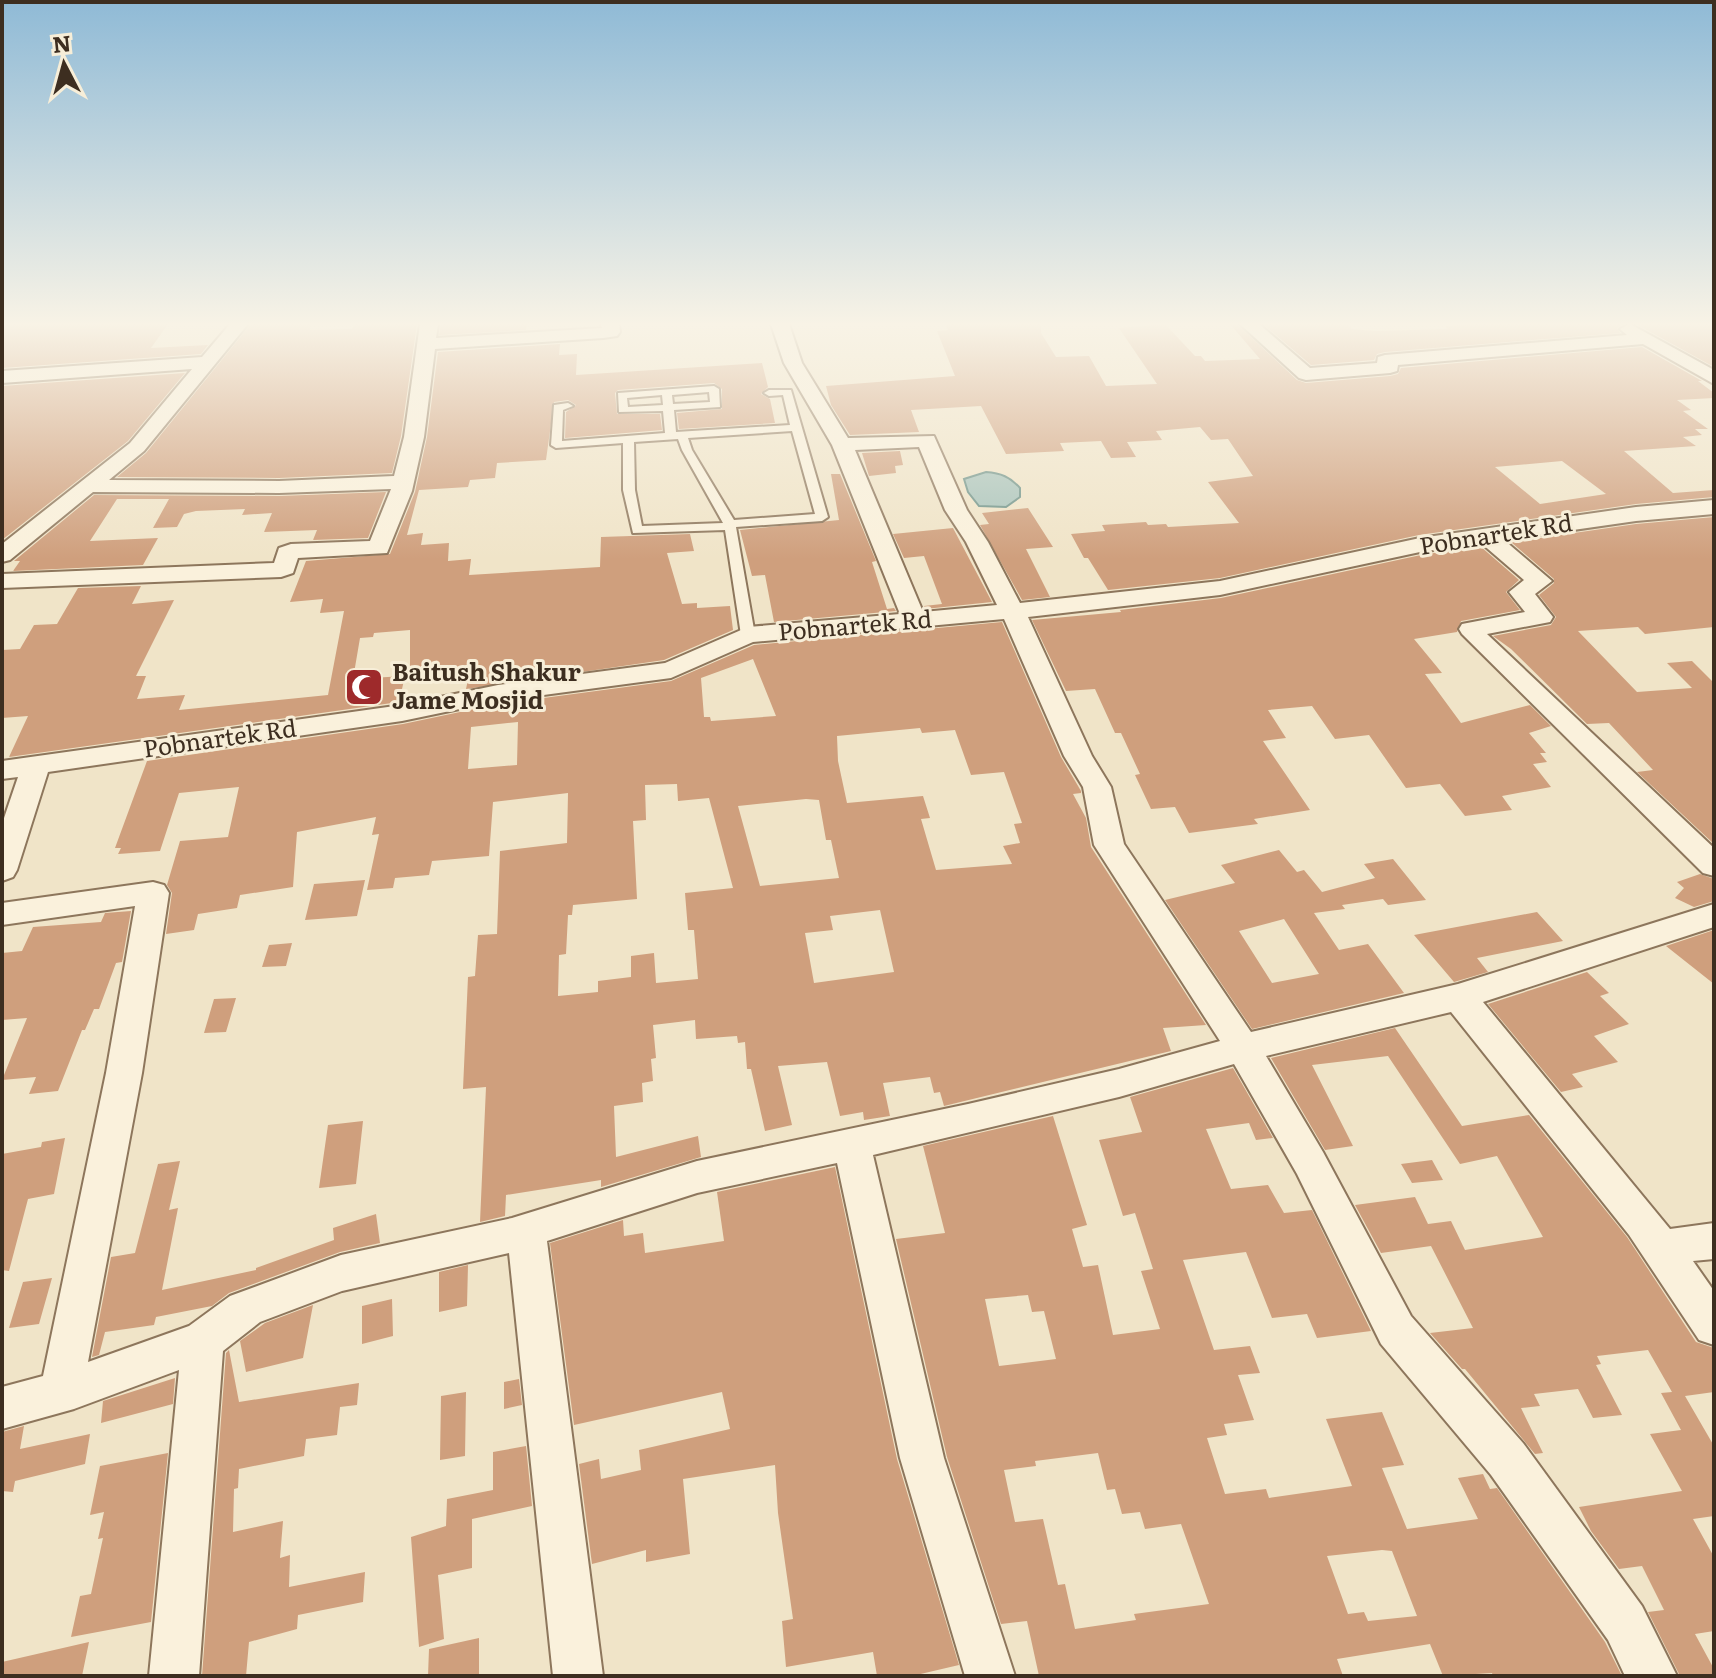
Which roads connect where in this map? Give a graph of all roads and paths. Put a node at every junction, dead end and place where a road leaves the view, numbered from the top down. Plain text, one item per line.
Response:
1 (175, 402) edge
2 (420, 402) edge
3 (622, 402) edge
4 (668, 402) edge
5 (716, 402) edge
6 (790, 402) edge
7 (816, 402) edge
8 (568, 406) dead end
9 (668, 408) junction
10 (796, 428) junction
11 (677, 436) junction
12 (628, 439) junction
13 (842, 445) junction
14 (403, 482) junction
15 (92, 486) junction
16 (1714, 507) edge
17 (731, 525) junction
18 (1486, 536) junction
19 (2, 555) edge
20 (2, 581) edge
21 (1012, 611) junction
22 (915, 621) junction
23 (748, 635) junction
24 (36, 765) junction
25 (2, 770) edge
26 (1714, 866) edge
27 (2, 870) edge
28 (2, 914) edge
29 (1714, 915) edge
30 (1459, 997) junction
31 (1243, 1048) junction
32 (852, 1144) junction
33 (526, 1231) junction
34 (1714, 1241) edge
35 (1660, 1248) junction
36 (1714, 1326) edge
37 (203, 1341) junction
38 (61, 1392) junction
39 (2, 1408) edge
40 (174, 1676) edge
41 (578, 1676) edge
42 (990, 1676) edge
43 (1652, 1676) edge

1 - 15 street
2 - 14 street
3 - 9 lane
4 - 9 lane
5 - 9 lane
6 - 10 lane
7 - 13 street
8 - 12 lane
9 - 11 lane
10 - 11 lane
10 - 17 lane
11 - 12 lane
11 - 17 lane
12 - 17 lane
13 - 21 street
13 - 22 street
14 - 15 street
14 - 20 street
15 - 19 street
16 - 18 street, Pobnartek Rd
17 - 23 lane
18 - 21 street, Pobnartek Rd
18 - 26 street
21 - 22 street, Pobnartek Rd
21 - 31 street
22 - 23 street, Pobnartek Rd
23 - 24 street, Pobnartek Rd
24 - 25 street, Pobnartek Rd
24 - 27 street
28 - 38 street
29 - 30 street
30 - 31 street
30 - 35 street
31 - 32 street
31 - 43 street
32 - 33 street
32 - 42 street
33 - 37 street
33 - 41 street
34 - 35 street
35 - 36 street
37 - 38 street
37 - 40 street
38 - 39 street

